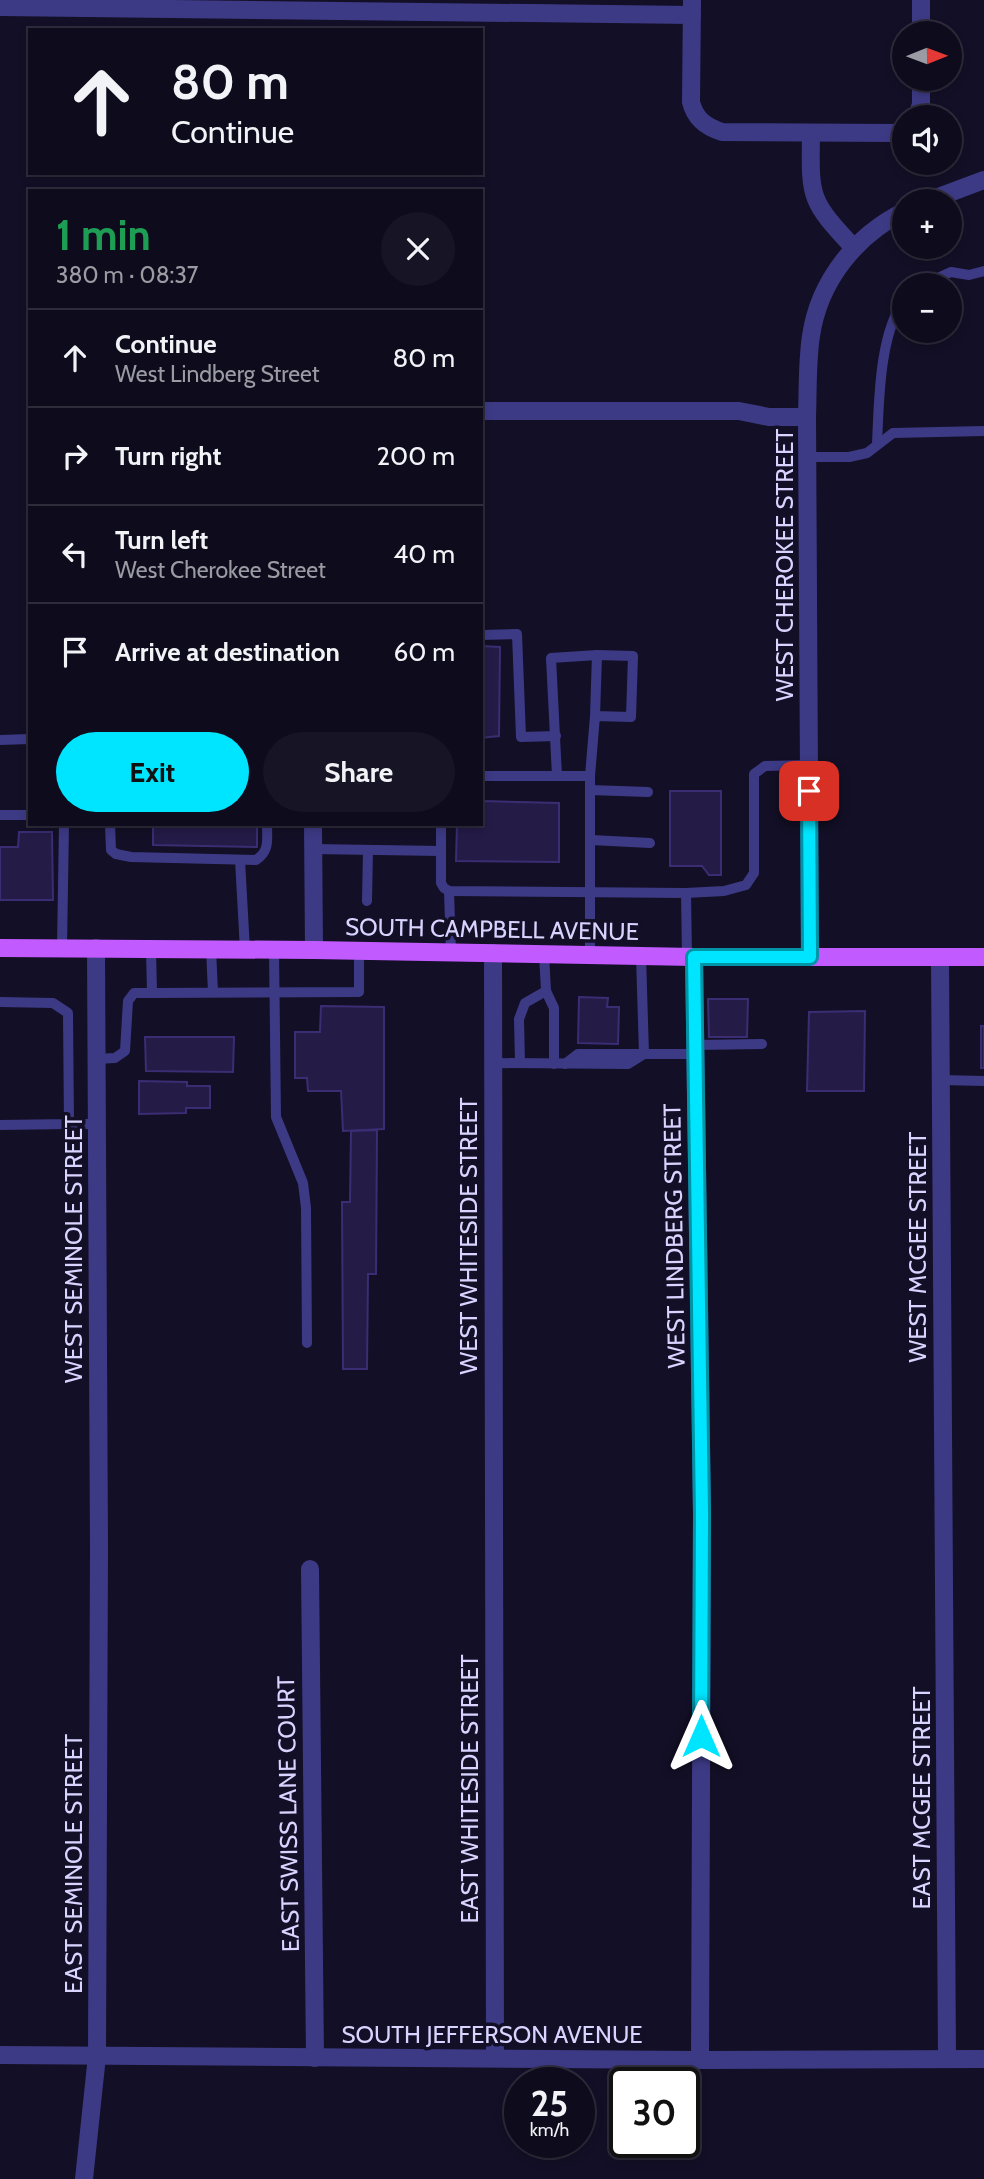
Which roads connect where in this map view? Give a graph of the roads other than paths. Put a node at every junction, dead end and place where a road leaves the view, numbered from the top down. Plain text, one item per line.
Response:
1 (921, 0) edge
2 (54, 4) edge
3 (379, 5) edge
4 (0, 7) edge
5 (692, 7) edge
6 (921, 21) edge
7 (892, 131) edge
8 (811, 133) junction
9 (984, 180) edge
10 (960, 189) edge
11 (892, 219) edge
12 (854, 248) junction
13 (984, 271) edge
14 (962, 274) edge
15 (892, 327) edge
16 (483, 411) edge
17 (807, 417) junction
18 (984, 431) edge
19 (877, 444) junction
20 (808, 457) junction
21 (483, 635) edge
22 (597, 654) junction
23 (595, 716) junction
24 (556, 736) junction
25 (28, 739) edge
26 (0, 740) edge
27 (809, 765) junction
28 (483, 776) edge
29 (557, 776) junction
30 (590, 776) junction
31 (590, 790) junction
32 (648, 792) dead end
33 (0, 815) edge
34 (28, 815) edge
35 (64, 826) edge
36 (110, 826) edge
37 (267, 826) edge
38 (313, 826) edge
39 (441, 826) edge
40 (591, 840) junction
41 (650, 842) dead end
42 (313, 849) junction
43 (368, 850) junction
44 (441, 851) junction
45 (240, 860) junction
46 (449, 891) junction
47 (591, 893) junction
48 (686, 893) junction
49 (368, 901) dead end
50 (0, 948) edge
51 (62, 948) junction
52 (96, 948) junction
53 (151, 949) junction
54 (211, 949) junction
55 (245, 950) junction
56 (274, 950) junction
57 (314, 950) junction
58 (359, 951) junction
59 (451, 952) junction
60 (494, 953) junction
61 (544, 954) junction
62 (590, 955) junction
63 (641, 956) junction
64 (691, 957) junction
65 (810, 957) junction
66 (984, 957) edge
67 (940, 958) junction
68 (546, 991) junction
69 (213, 992) junction
70 (274, 992) junction
71 (152, 993) junction
72 (0, 1002) edge
73 (762, 1044) dead end
74 (695, 1049) junction
75 (644, 1054) junction
76 (96, 1059) junction
77 (493, 1063) junction
78 (520, 1063) junction
79 (559, 1064) junction
80 (940, 1080) junction
81 (984, 1080) edge
82 (69, 1124) junction
83 (97, 1124) junction
84 (0, 1125) edge
85 (307, 1343) dead end
86 (492, 1519) joint
87 (944, 1536) joint
88 (99, 1549) joint
89 (310, 1569) dead end
90 (0, 2055) edge
91 (97, 2056) junction
92 (315, 2058) junction
93 (495, 2058) junction
94 (947, 2059) junction
95 (984, 2059) edge
96 (699, 2060) junction
97 (84, 2179) edge

1 - 6 street
2 - 3 street
2 - 4 street
3 - 5 street
5 - 8 street
7 - 8 street
8 - 12 street
9 - 10 street
11 - 12 street, WEST CHEROKEE STREET
12 - 17 street, WEST CHEROKEE STREET
13 - 14 lane
15 - 19 lane
16 - 17 street
17 - 20 street, WEST CHEROKEE STREET
18 - 19 lane
19 - 20 lane
20 - 27 street, WEST CHEROKEE STREET
21 - 24 lane
22 - 23 lane
22 - 23 lane
22 - 24 lane
23 - 30 lane
24 - 29 lane
25 - 26 lane
27 - 48 lane
27 - 65 street, WEST CHEROKEE STREET
28 - 29 lane
29 - 30 lane
30 - 31 lane
31 - 32 lane
31 - 40 lane
33 - 34 lane
35 - 51 lane
36 - 45 lane
37 - 45 lane
38 - 42 street
39 - 44 lane
40 - 41 lane
40 - 47 lane
42 - 43 lane
42 - 57 street
43 - 44 lane
43 - 49 lane
44 - 46 lane
45 - 55 lane
46 - 47 lane
46 - 59 lane
47 - 48 lane
47 - 62 lane
48 - 64 lane
50 - 51 main road, SOUTH CAMPBELL AVENUE
51 - 52 main road, SOUTH CAMPBELL AVENUE
52 - 53 main road, SOUTH CAMPBELL AVENUE
52 - 76 street, WEST SEMINOLE STREET
53 - 54 main road, SOUTH CAMPBELL AVENUE
53 - 71 lane
54 - 55 main road, SOUTH CAMPBELL AVENUE
54 - 69 lane
55 - 56 main road, SOUTH CAMPBELL AVENUE
56 - 57 main road, SOUTH CAMPBELL AVENUE
56 - 70 lane
57 - 58 main road, SOUTH CAMPBELL AVENUE
58 - 59 main road, SOUTH CAMPBELL AVENUE
58 - 70 lane
59 - 60 main road, SOUTH CAMPBELL AVENUE
60 - 61 main road, SOUTH CAMPBELL AVENUE
60 - 77 street, WEST WHITESIDE STREET
61 - 62 main road, SOUTH CAMPBELL AVENUE
61 - 68 lane
62 - 63 main road, SOUTH CAMPBELL AVENUE
63 - 64 main road, SOUTH CAMPBELL AVENUE
63 - 75 lane
64 - 65 main road, SOUTH CAMPBELL AVENUE
64 - 74 street, WEST LINDBERG STREET
65 - 67 main road, SOUTH CAMPBELL AVENUE
66 - 67 main road, SOUTH CAMPBELL AVENUE
67 - 80 street, WEST MCGEE STREET
68 - 78 lane
68 - 79 lane
69 - 70 lane
69 - 71 lane
70 - 85 lane
71 - 76 lane
72 - 82 lane
73 - 74 lane
74 - 75 lane
74 - 96 street, WEST LINDBERG STREET
75 - 79 lane
76 - 83 street, WEST SEMINOLE STREET
77 - 78 lane
77 - 86 street, WEST WHITESIDE STREET
78 - 79 lane
80 - 81 lane
80 - 87 street, WEST MCGEE STREET
82 - 83 lane
82 - 84 lane
83 - 88 street, WEST SEMINOLE STREET
86 - 93 street, EAST WHITESIDE STREET
87 - 94 street, EAST MCGEE STREET
88 - 91 street, EAST SEMINOLE STREET
89 - 92 street, EAST SWISS LANE COURT
90 - 91 street, SOUTH JEFFERSON AVENUE
91 - 92 street, SOUTH JEFFERSON AVENUE
91 - 97 street, EAST SEMINOLE STREET
92 - 93 street, SOUTH JEFFERSON AVENUE
93 - 96 street, SOUTH JEFFERSON AVENUE
94 - 95 street, SOUTH JEFFERSON AVENUE
94 - 96 street, SOUTH JEFFERSON AVENUE

